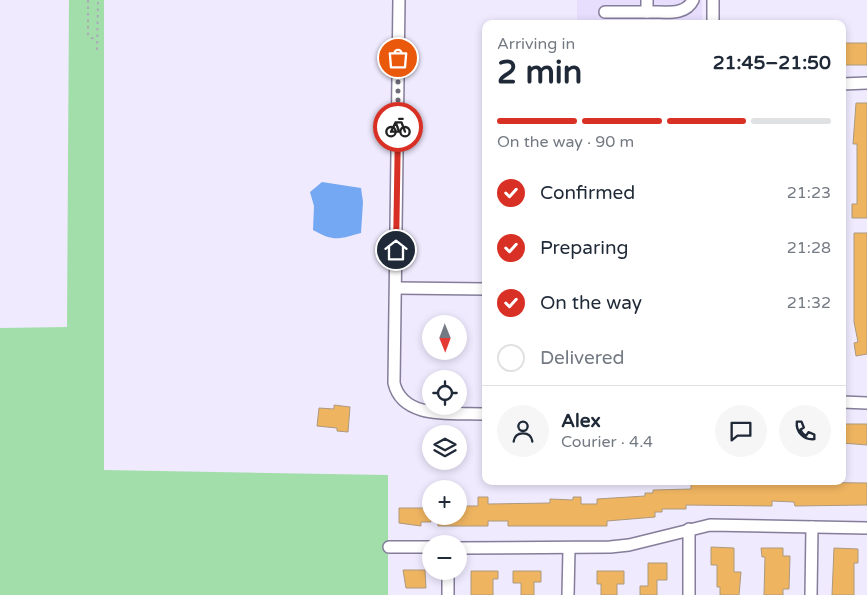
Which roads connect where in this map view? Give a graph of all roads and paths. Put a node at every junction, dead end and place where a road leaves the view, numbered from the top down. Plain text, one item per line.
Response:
1 (88, 0) edge
2 (98, 0) edge
3 (399, 0) edge
4 (693, 0) edge
5 (713, 0) edge
6 (647, 6) edge
7 (605, 12) dead end
8 (712, 20) edge
9 (97, 39) junction
10 (97, 50) dead end
11 (846, 84) edge
12 (867, 84) edge
13 (396, 288) junction
14 (482, 290) edge
15 (846, 402) edge
16 (867, 403) edge
17 (482, 414) edge
18 (812, 527) junction
19 (867, 528) edge
20 (689, 529) junction
21 (389, 547) dead end
22 (422, 547) edge
23 (467, 548) edge
24 (569, 549) junction
25 (448, 580) edge
26 (448, 595) edge
27 (568, 595) edge
28 (689, 595) edge
29 (811, 595) edge

1 - 9 path
2 - 9 path
3 - 13 street
4 - 6 street
5 - 8 street
6 - 7 street
9 - 10 path
11 - 12 street
13 - 14 street
13 - 17 street
15 - 16 street
18 - 19 street
18 - 20 street
18 - 29 street
20 - 24 street
20 - 28 street
21 - 22 street
23 - 24 street
24 - 27 street
25 - 26 street

